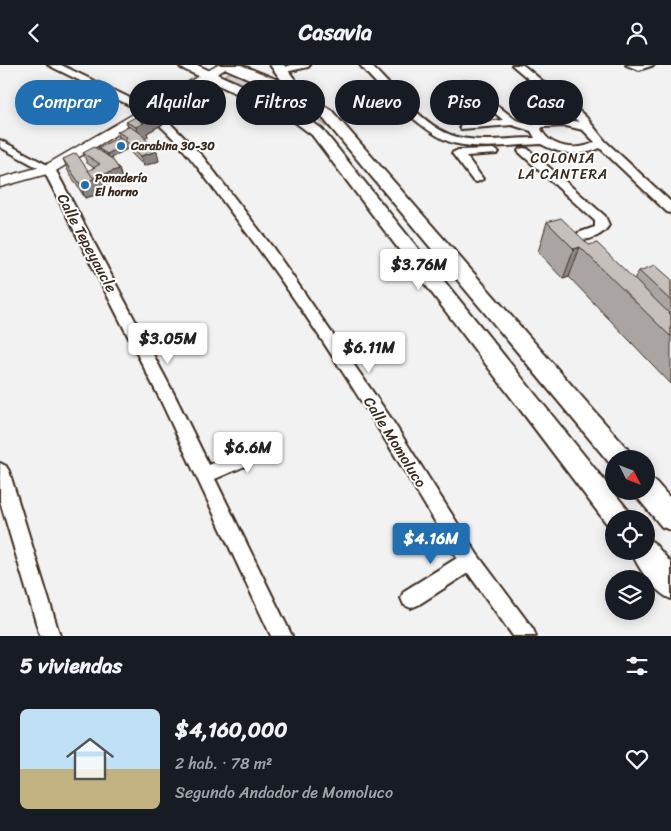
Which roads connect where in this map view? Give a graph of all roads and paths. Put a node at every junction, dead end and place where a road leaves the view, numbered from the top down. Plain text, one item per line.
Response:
1 (53, 65) edge
2 (186, 65) edge
3 (365, 65) edge
4 (517, 65) edge
5 (631, 65) edge
6 (649, 65) edge
7 (301, 66) edge
8 (279, 67) edge
9 (222, 68) edge
10 (202, 80) edge
11 (258, 80) edge
12 (288, 80) edge
13 (533, 80) edge
14 (129, 101) edge
15 (499, 111) edge
16 (325, 113) edge
17 (509, 120) edge
18 (509, 122) edge
19 (129, 123) edge
20 (166, 125) edge
21 (525, 125) edge
22 (569, 125) edge
23 (583, 125) edge
24 (465, 127) dead end
25 (543, 138) junction
26 (0, 143) edge
27 (600, 143) junction
28 (589, 149) junction
29 (524, 151) junction
30 (443, 153) dead end
31 (458, 153) junction
32 (611, 154) junction
33 (49, 169) junction
34 (477, 179) dead end
35 (0, 183) edge
36 (671, 209) edge
37 (584, 236) dead end
38 (269, 448) dead end
39 (613, 450) edge
40 (0, 471) edge
41 (205, 475) junction
42 (3, 491) edge
43 (655, 499) edge
44 (612, 510) edge
45 (671, 518) edge
46 (651, 560) edge
47 (470, 561) junction
48 (671, 585) edge
49 (411, 598) dead end
50 (50, 636) edge
51 (282, 636) edge
52 (526, 636) edge

1 - 14 street, Calle Momoluco
2 - 9 main road
3 - 25 street
4 - 13 street
5 - 6 street
7 - 8 street
8 - 12 main road
9 - 10 street
9 - 11 main road
9 - 44 main road
15 - 17 street
16 - 39 main road
18 - 24 street
19 - 33 street
20 - 47 street, Calle Momoluco
21 - 25 street
22 - 25 street
23 - 27 street
25 - 28 street
25 - 29 street
26 - 33 street
27 - 28 street
27 - 32 street
28 - 32 street
29 - 31 street
29 - 37 street
30 - 31 street
31 - 34 street
32 - 36 street
33 - 35 street
33 - 41 street, Calle Tepeyaucle
38 - 41 street
40 - 42 street
41 - 51 street, Calle Tepeyaucle
42 - 50 street
43 - 45 main road
46 - 48 main road
47 - 49 street
47 - 52 street, Calle Momoluco

